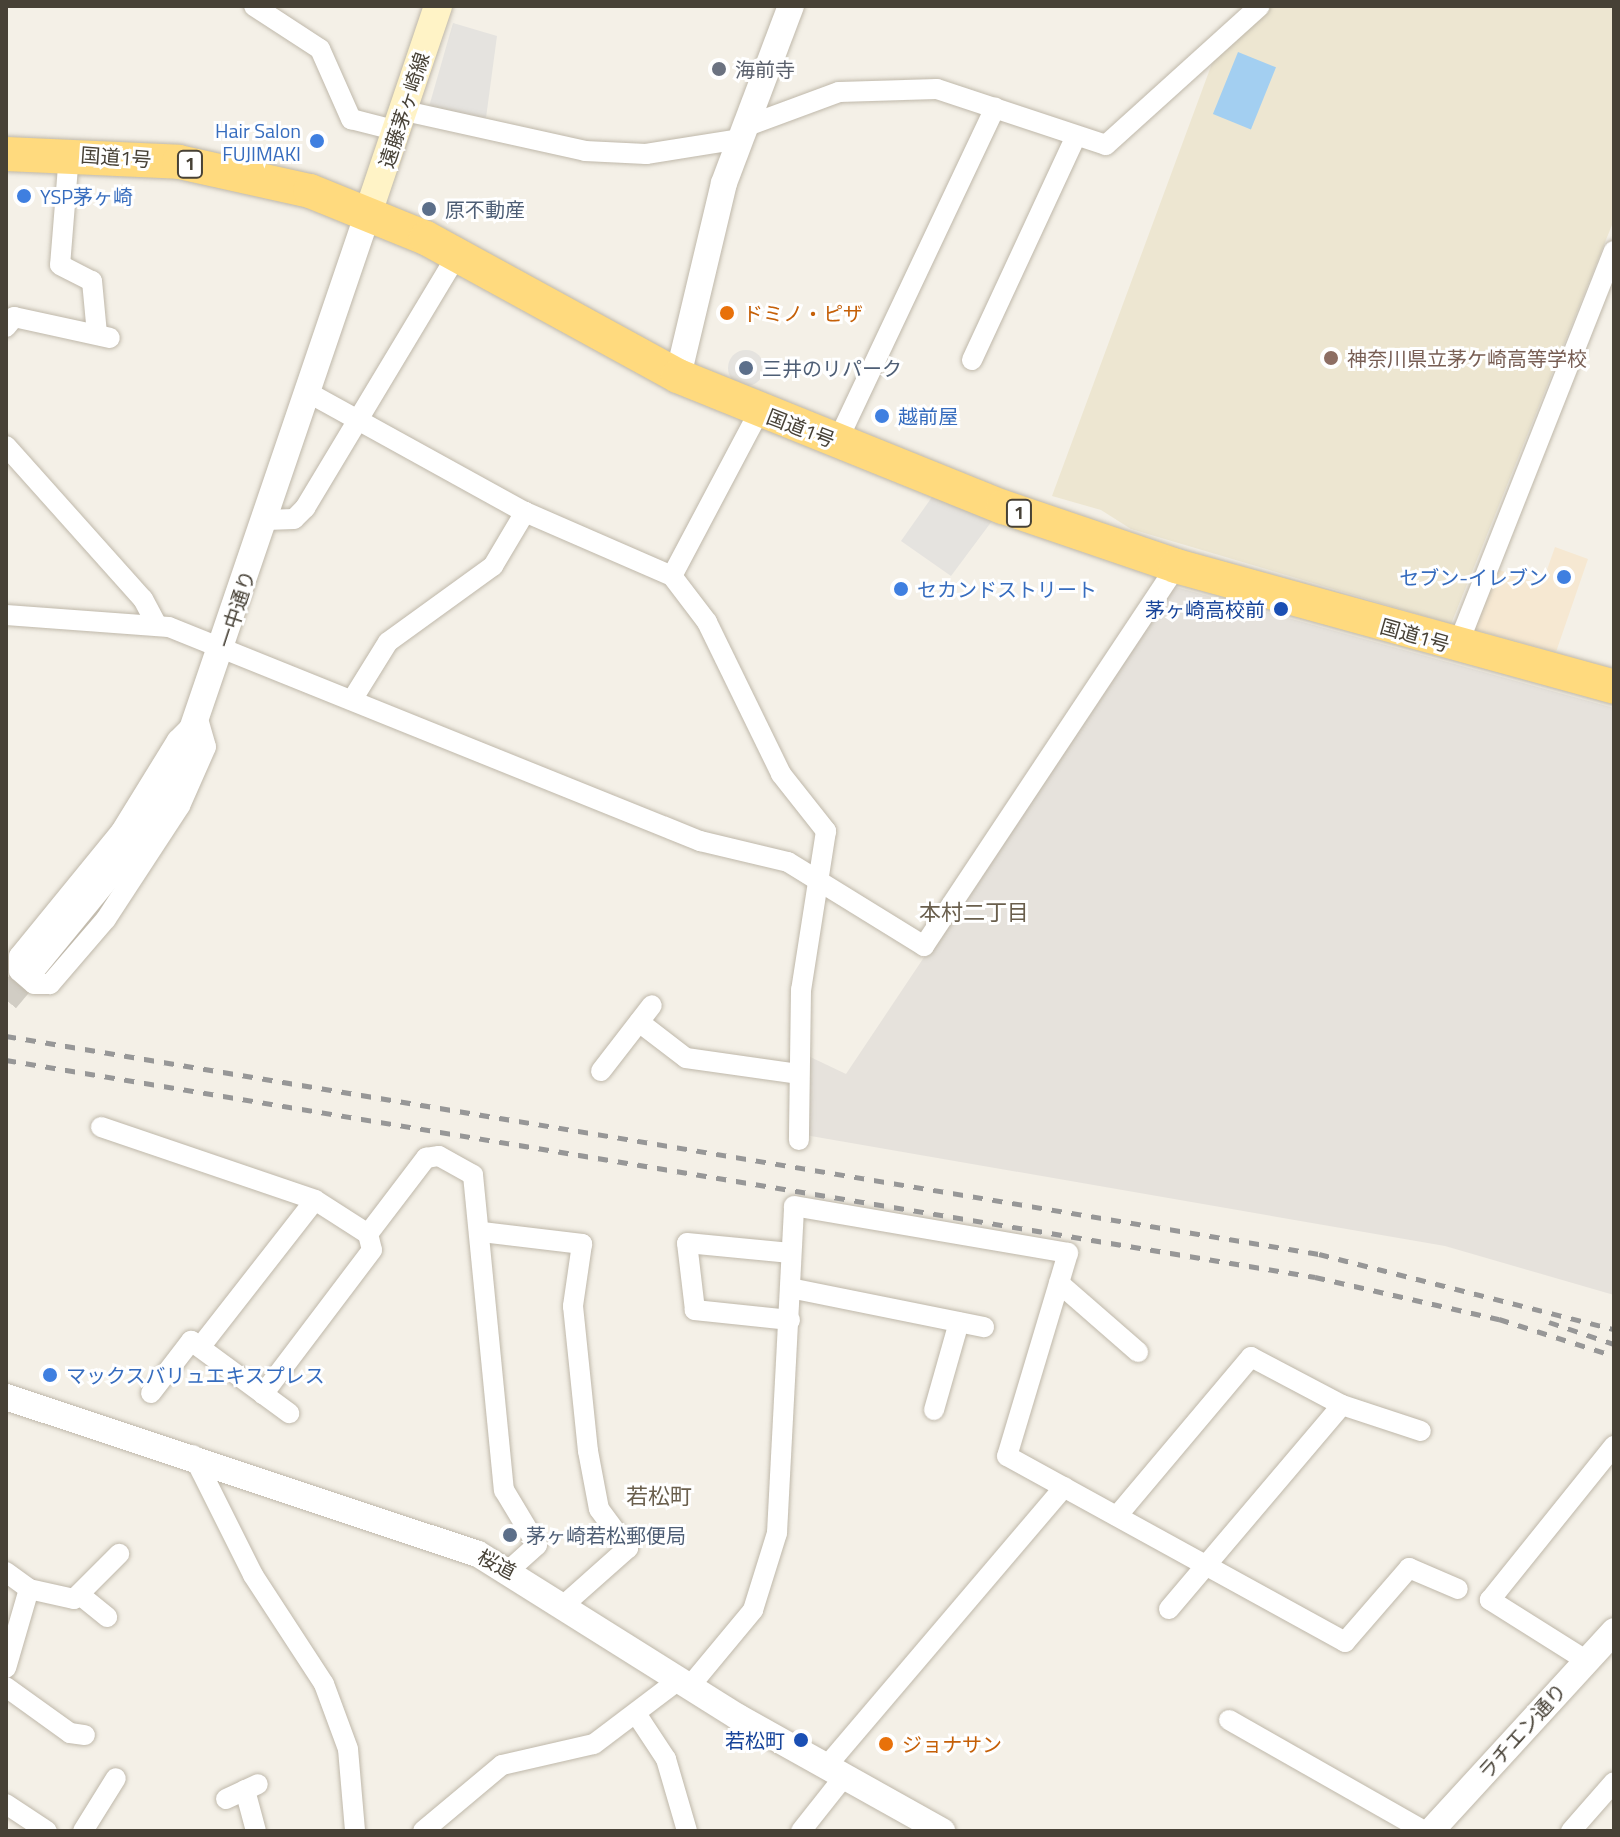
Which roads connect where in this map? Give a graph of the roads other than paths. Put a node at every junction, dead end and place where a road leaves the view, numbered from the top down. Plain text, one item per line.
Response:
1 (254, 6) edge
2 (438, 6) edge
3 (791, 6) edge
4 (1260, 6) edge
5 (995, 107) junction
6 (401, 121) junction
7 (744, 133) junction
8 (1076, 136) junction
9 (6, 154) edge
10 (69, 154) junction
11 (368, 213) junction
12 (1614, 251) edge
13 (457, 255) junction
14 (1610, 274) edge
15 (6, 327) edge
16 (972, 360) dead end
17 (678, 376) junction
18 (309, 393) junction
19 (759, 412) junction
20 (355, 423) junction
21 (837, 442) junction
22 (6, 446) edge
23 (525, 512) junction
24 (266, 520) junction
25 (1176, 566) junction
26 (672, 576) junction
27 (6, 615) edge
28 (155, 622) junction
29 (1457, 647) junction
30 (223, 648) junction
31 (1614, 687) edge
32 (352, 700) junction
33 (198, 719) junction
34 (820, 879) junction
35 (32, 969) tunnel mouth
36 (652, 1005) dead end
37 (639, 1022) junction
38 (601, 1071) dead end
39 (798, 1074) junction
40 (101, 1127) dead end
41 (799, 1140) dead end
42 (315, 1200) junction
43 (482, 1232) junction
44 (368, 1234) junction
45 (791, 1253) junction
46 (1059, 1283) junction
47 (790, 1288) junction
48 (790, 1320) junction
49 (959, 1322) junction
50 (984, 1327) dead end
51 (201, 1346) junction
52 (1138, 1352) dead end
53 (151, 1393) dead end
54 (263, 1394) junction
55 (6, 1397) edge
56 (1342, 1405) junction
57 (934, 1410) dead end
58 (289, 1413) dead end
59 (1421, 1431) dead end
60 (1614, 1446) edge
61 (193, 1455) junction
62 (1064, 1487) junction
63 (1117, 1516) junction
64 (119, 1554) dead end
65 (1206, 1565) junction
66 (509, 1570) junction
67 (6, 1572) edge
68 (29, 1589) junction
69 (1458, 1589) dead end
70 (80, 1595) junction
71 (566, 1603) junction
72 (1169, 1609) dead end
73 (107, 1617) dead end
74 (1614, 1631) edge
75 (1587, 1661) junction
76 (6, 1668) edge
77 (685, 1683) junction
78 (6, 1687) edge
79 (637, 1715) junction
80 (1229, 1720) dead end
81 (85, 1735) dead end
82 (834, 1773) junction
83 (116, 1778) dead end
84 (1614, 1782) edge
85 (226, 1799) dead end
86 (6, 1804) edge
87 (1437, 1828) edge
88 (47, 1831) edge
89 (83, 1831) edge
90 (256, 1831) edge
91 (355, 1831) edge
92 (423, 1831) edge
93 (687, 1831) edge
94 (801, 1831) edge
95 (942, 1831) edge
96 (1571, 1831) edge

1 - 6 street
2 - 6 main road, 遠藤茅ヶ崎線
3 - 7 street
4 - 8 street
5 - 7 street
5 - 8 street
5 - 21 street
6 - 7 street
6 - 11 main road, 遠藤茅ヶ崎線
7 - 17 street
8 - 16 street
9 - 10 highway, 国道1号 / 1
10 - 11 highway, 国道1号 / 1
10 - 15 street
11 - 13 highway, 国道1号 / 1
11 - 18 street, 一中通り
12 - 14 street
13 - 17 highway, 国道1号 / 1
13 - 20 street
14 - 29 street
17 - 19 highway, 国道1号 / 1
18 - 20 street
18 - 24 street, 一中通り
19 - 21 highway, 国道1号 / 1
19 - 26 street
20 - 23 street
20 - 24 street
21 - 25 highway, 国道1号 / 1
22 - 28 street
23 - 26 street
23 - 32 street
24 - 30 street, 一中通り
25 - 29 highway, 国道1号 / 1
25 - 34 street
26 - 34 street
27 - 28 street
28 - 30 street
29 - 31 highway, 国道1号 / 1
30 - 32 street
30 - 33 street, 一中通り
32 - 34 street
33 - 33 street
33 - 35 street, 一中通り
34 - 39 street
36 - 37 street
37 - 38 street
37 - 39 street
39 - 41 street
40 - 42 street
42 - 44 street
42 - 51 street
43 - 44 street
43 - 66 street
43 - 71 street
44 - 54 street
45 - 46 street
45 - 47 street
45 - 48 street
46 - 52 street
46 - 62 street
47 - 48 street
47 - 49 street
48 - 77 street
49 - 50 street
49 - 57 street
51 - 53 street
51 - 54 street
54 - 58 street
55 - 61 street, 桜道
56 - 59 street
56 - 63 street
56 - 65 street
60 - 75 street
61 - 66 street, 桜道
61 - 91 street
62 - 63 street
62 - 82 street
63 - 65 street
64 - 70 street
65 - 69 street
65 - 72 street
66 - 71 street, 桜道
67 - 68 street
68 - 70 street
68 - 76 street
70 - 73 street
71 - 77 street, 桜道
74 - 75 street, ラチエン通り
75 - 87 street, ラチエン通り
77 - 79 street
77 - 82 street, 桜道
78 - 81 street
79 - 92 street
79 - 93 street
80 - 87 street
82 - 94 street
82 - 95 street, 桜道
83 - 89 street
84 - 96 street
85 - 90 street
86 - 88 street

